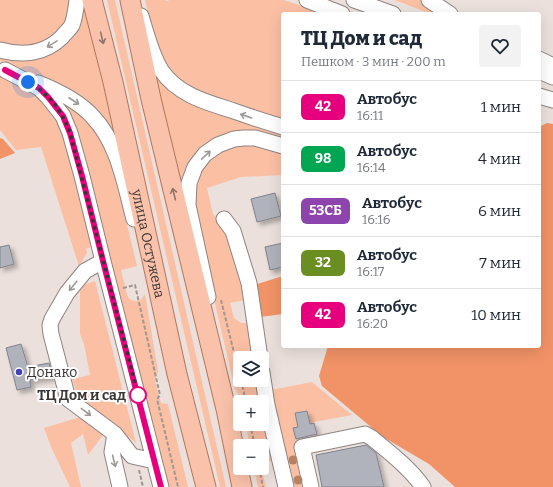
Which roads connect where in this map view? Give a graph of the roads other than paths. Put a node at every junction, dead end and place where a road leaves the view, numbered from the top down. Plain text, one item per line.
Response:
1 (77, 0) edge
2 (92, 0) edge
3 (130, 0) edge
4 (135, 0) edge
5 (307, 0) edge
6 (354, 0) edge
7 (429, 0) edge
8 (337, 12) edge
9 (387, 12) edge
10 (447, 12) edge
11 (0, 50) edge
12 (541, 59) edge
13 (553, 66) edge
14 (3, 69) edge
15 (541, 72) edge
16 (553, 77) edge
17 (541, 97) edge
18 (553, 100) edge
19 (281, 126) edge
20 (281, 145) edge
21 (224, 219) dead end
22 (103, 261) junction
23 (259, 351) edge
24 (177, 374) junction
25 (264, 387) edge
26 (226, 409) junction
27 (115, 434) junction
28 (234, 439) edge
29 (154, 461) junction
30 (244, 475) edge
31 (120, 487) edge
32 (161, 487) edge
33 (195, 487) edge
34 (206, 487) edge
35 (242, 487) edge
36 (248, 487) edge
37 (286, 487) edge
38 (311, 487) edge
39 (423, 487) edge

1 -> 11 street
2 -> 24 main road, улица Остужева
26 -> 3 main road
19 -> 4 street
5 - 8 street
6 - 9 street
7 - 10 street
12 - 13 street
14 - 22 street
14 -> 24 street
15 - 16 street
17 - 18 street
26 -> 20 street
21 - 23 street
22 -> 27 street
22 - 29 street
24 - 33 main road
24 - 34 main road, улица Остужева
25 - 37 street
26 - 28 main road
26 - 35 main road
27 - 29 street
27 -> 31 street
29 - 32 street
30 - 36 main road
38 - 39 street

